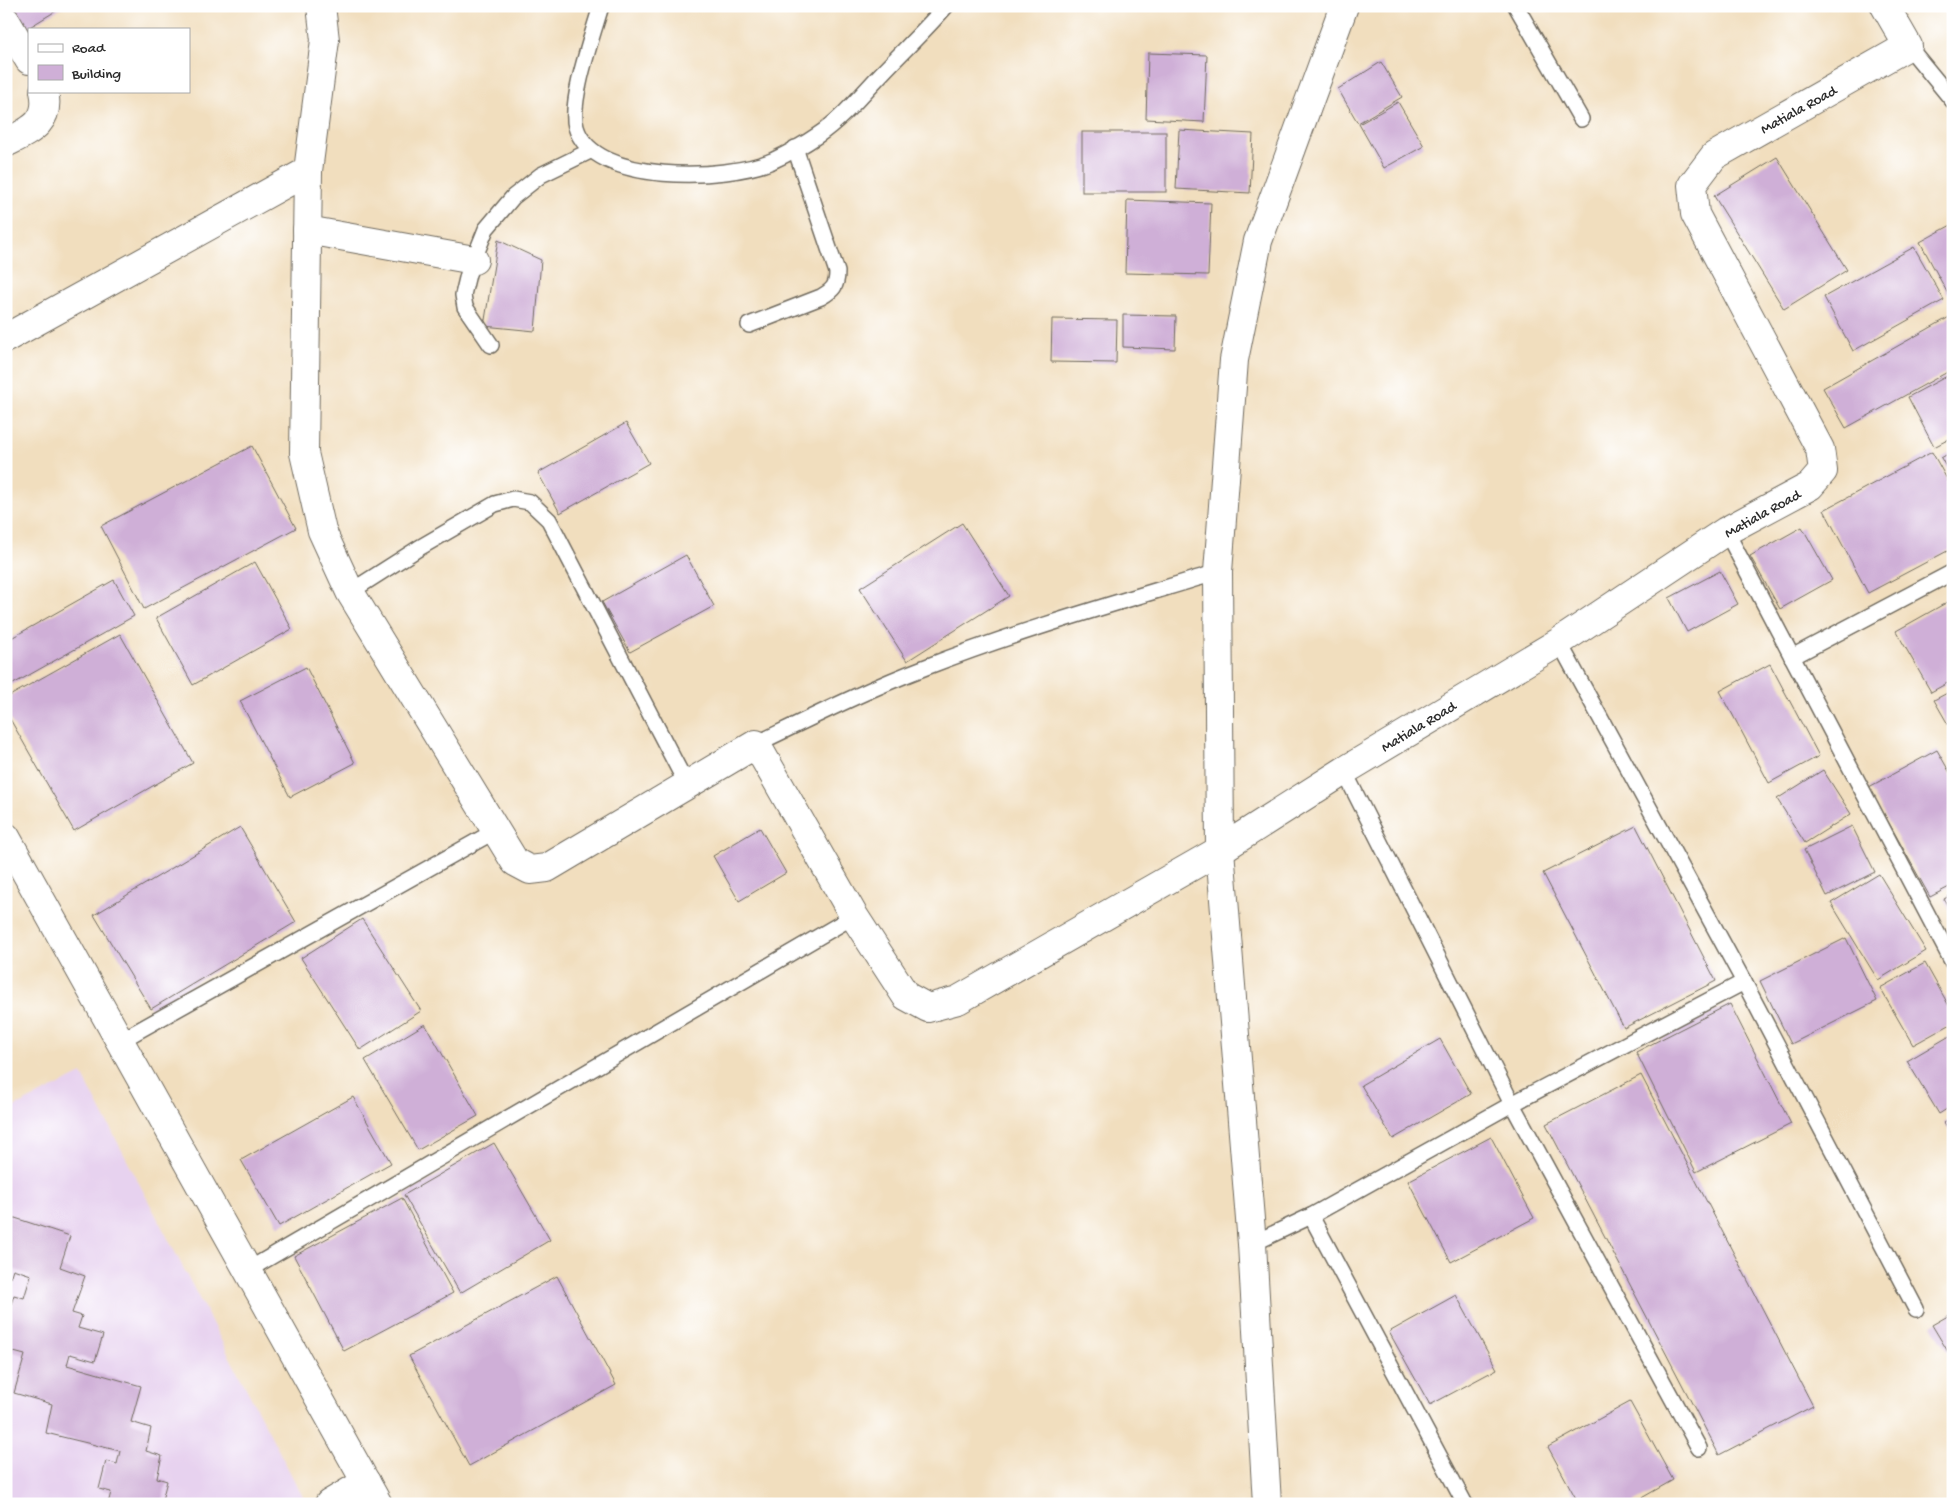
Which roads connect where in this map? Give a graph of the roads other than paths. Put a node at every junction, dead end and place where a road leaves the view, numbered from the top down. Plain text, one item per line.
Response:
1 (321, 6) edge
2 (601, 6) edge
3 (946, 6) edge
4 (1344, 6) edge
5 (1516, 6) edge
6 (1885, 6) edge
7 (6, 21) edge
8 (1908, 46) junction
9 (28, 58) edge
10 (44, 92) edge
11 (1953, 101) edge
12 (1581, 119) dead end
13 (6, 143) edge
14 (795, 148) junction
15 (590, 151) junction
16 (308, 171) junction
17 (307, 230) junction
18 (474, 260) junction
19 (749, 325) dead end
20 (6, 338) edge
21 (491, 345) dead end
22 (1726, 531) junction
23 (1218, 572) junction
24 (1953, 572) edge
25 (350, 592) junction
26 (1559, 642) junction
27 (1792, 656) junction
28 (756, 744) junction
29 (1344, 771) junction
30 (687, 785) junction
31 (495, 831) junction
32 (6, 837) edge
33 (1220, 850) junction
34 (854, 916) junction
35 (1953, 964) edge
36 (1744, 982) junction
37 (120, 1041) junction
38 (1512, 1104) junction
39 (1311, 1216) junction
40 (1252, 1244) junction
41 (248, 1270) junction
42 (1916, 1309) dead end
43 (1699, 1448) dead end
44 (372, 1493) edge
45 (329, 1504) edge
46 (1267, 1504) edge
47 (1464, 1504) edge

1 - 16 street
2 - 15 lane
3 - 14 lane
4 - 23 street
5 - 12 lane
6 - 8 street
7 - 9 street
8 - 11 lane
8 - 22 street, Matiala Road
10 - 13 street
14 - 15 lane
14 - 19 lane
15 - 18 lane
16 - 17 street
16 - 20 street
17 - 18 street
17 - 25 street
18 - 21 lane
22 - 26 street, Matiala Road
22 - 27 lane
23 - 28 lane
23 - 33 street
24 - 27 lane
25 - 30 lane
25 - 31 street
26 - 29 street, Matiala Road
26 - 36 lane
27 - 35 lane
28 - 30 street
28 - 34 street, Matiala Road
29 - 33 street, Matiala Road
29 - 38 lane
30 - 31 street
31 - 37 lane
32 - 37 street
33 - 34 street, Matiala Road
33 - 40 street
34 - 41 lane
36 - 38 lane
36 - 42 lane
37 - 41 street
38 - 39 lane
38 - 43 lane
39 - 40 lane
39 - 47 lane
40 - 46 street
41 - 44 street
44 - 45 street

